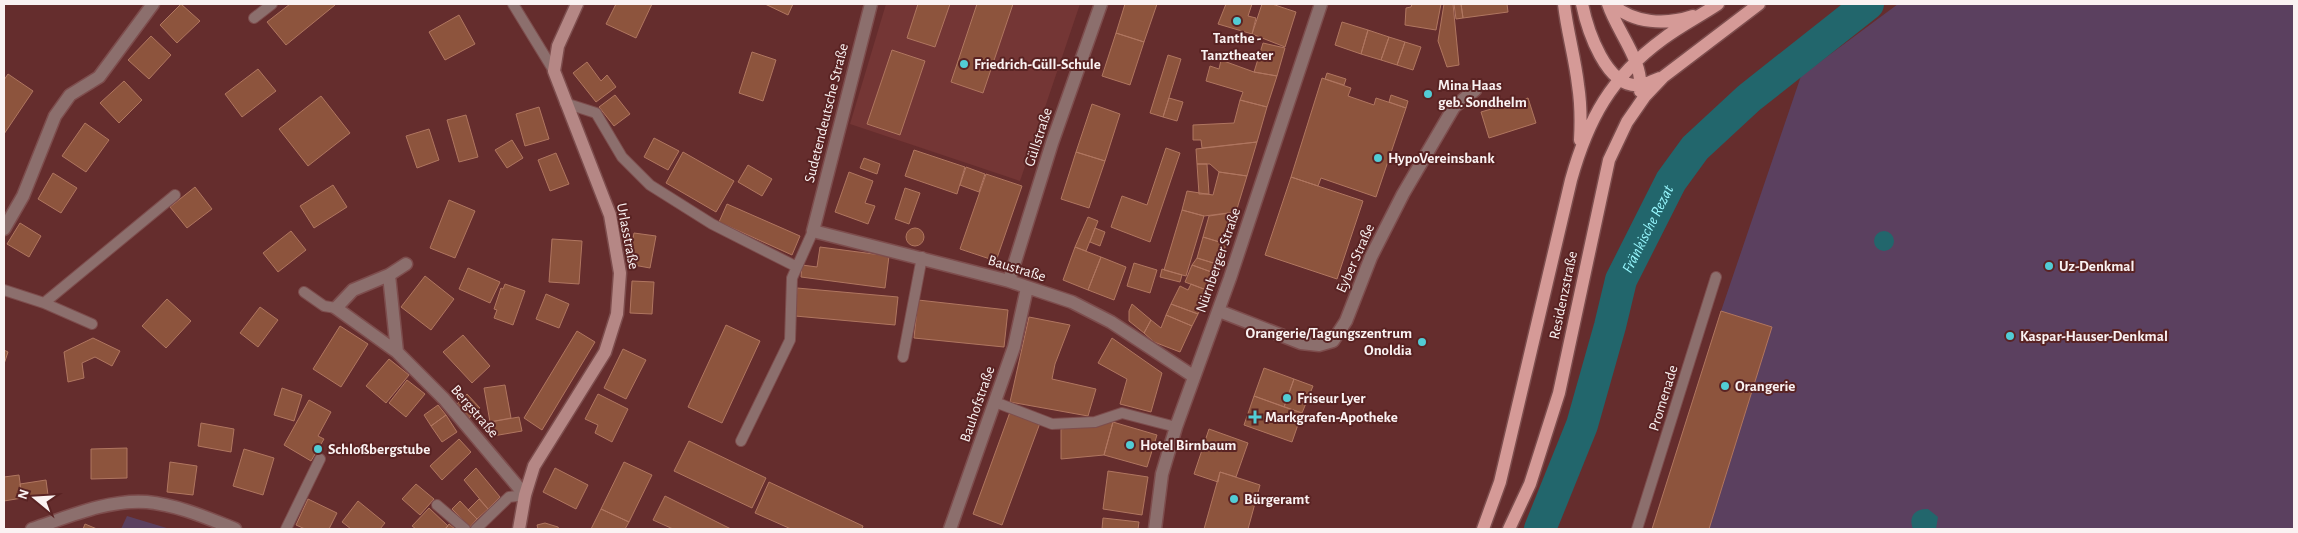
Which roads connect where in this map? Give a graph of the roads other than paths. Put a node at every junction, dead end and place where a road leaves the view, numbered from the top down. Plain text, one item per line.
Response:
1 (153, 4) edge
2 (272, 4) edge
3 (513, 4) edge
4 (578, 4) edge
5 (871, 4) edge
6 (1100, 4) edge
7 (1320, 4) edge
8 (1564, 4) edge
9 (1582, 4) edge
10 (1608, 4) edge
11 (1612, 4) edge
12 (1759, 4) edge
13 (1713, 7) edge
14 (254, 18) dead end
15 (1636, 61) junction
16 (554, 71) junction
17 (1620, 77) junction
18 (1663, 77) junction
19 (1641, 85) junction
20 (1475, 90) dead end
21 (565, 103) junction
22 (1636, 108) junction
23 (1580, 150) junction
24 (176, 195) dead end
25 (4, 229) edge
26 (813, 231) junction
27 (922, 257) junction
28 (406, 264) dead end
29 (797, 267) junction
30 (389, 275) junction
31 (1716, 277) dead end
32 (1009, 281) junction
33 (1027, 288) junction
34 (4, 290) edge
35 (304, 292) dead end
36 (44, 303) junction
37 (336, 308) junction
38 (1219, 311) junction
39 (92, 324) dead end
40 (397, 352) junction
41 (903, 357) dead end
42 (1193, 376) junction
43 (995, 402) junction
44 (1176, 427) junction
45 (741, 441) dead end
46 (320, 459) dead end
47 (525, 495) junction
48 (437, 505) dead end
49 (32, 529) edge
50 (235, 529) edge
51 (286, 529) edge
52 (465, 529) edge
53 (476, 529) edge
54 (519, 529) edge
55 (950, 529) edge
56 (1154, 529) edge
57 (1483, 529) edge
58 (1509, 529) edge
59 (1637, 529) edge

1 - 25 street
2 - 14 lane
3 - 16 lane
4 - 16 street, Urlasstraße
5 - 26 street, Sudetendeutsche Straße
6 - 32 street, Güllstraße
7 - 38 street, Nürnberger Straße
8 - 23 main road
9 - 17 main road
10 - 15 main road
11 - 13 main road
12 - 18 main road
13 - 15 main road
15 - 17 main road
15 - 19 main road
16 - 21 street, Urlasstraße
17 - 19 main road
17 - 23 main road
18 - 19 main road
18 - 22 main road, Residenzstraße
19 - 22 main road
20 - 38 street, Eyber Straße
21 - 29 lane
21 - 47 street, Urlasstraße
22 - 58 main road, Residenzstraße
23 - 57 main road, Residenzstraße
24 - 36 lane
26 - 27 street, Baustraße
26 - 29 lane
27 - 32 street, Baustraße
27 - 41 lane
28 - 30 street
29 - 45 lane
30 - 37 street
30 - 40 street
31 - 59 lane, Promenade
32 - 33 street, Baustraße
33 - 42 street, Baustraße
33 - 43 street, Bauhofstraße
34 - 36 lane
35 - 37 lane
36 - 39 lane
37 - 40 street, Bergstraße
38 - 42 street, Nürnberger Straße
40 - 47 street, Bergstraße
42 - 44 street, Nürnberger Straße
43 - 44 lane
43 - 55 street, Bauhofstraße
44 - 56 street, Nürnberger Straße
46 - 51 lane
47 - 53 lane
47 - 54 street, Urlasstraße
48 - 52 lane
49 - 50 street

